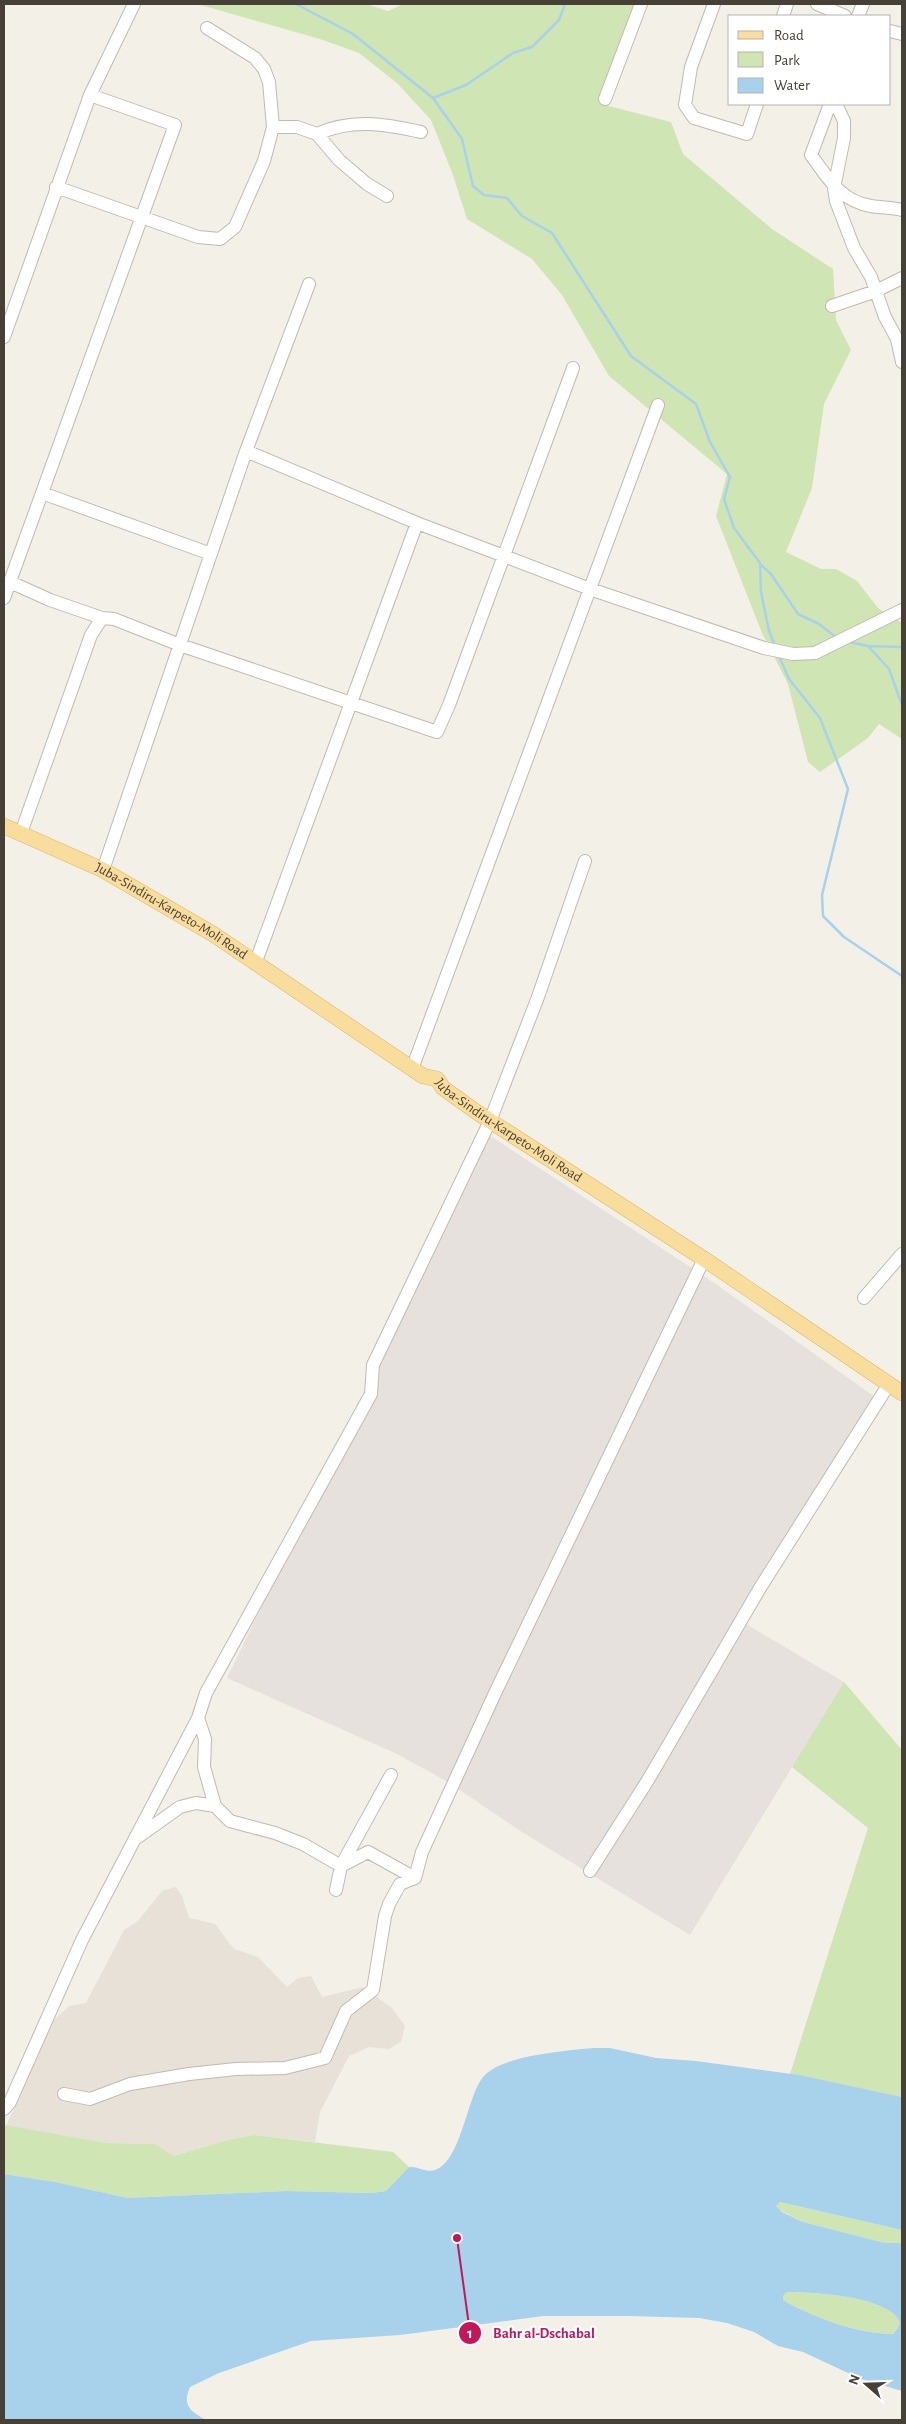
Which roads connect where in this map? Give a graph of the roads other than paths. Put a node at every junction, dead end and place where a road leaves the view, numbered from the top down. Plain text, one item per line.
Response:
1 (134, 4) edge
2 (641, 4) edge
3 (714, 4) edge
4 (817, 4) edge
5 (843, 15) edge
6 (207, 28) dead end
7 (90, 95) junction
8 (605, 98) dead end
9 (757, 105) edge
10 (830, 105) edge
11 (836, 105) edge
12 (273, 128) junction
13 (421, 132) dead end
14 (317, 134) junction
15 (56, 187) dead end
16 (834, 188) junction
17 (387, 196) dead end
18 (902, 210) edge
19 (902, 278) edge
20 (309, 284) dead end
21 (876, 291) junction
22 (832, 306) dead end
23 (902, 336) edge
24 (4, 337) edge
25 (898, 349) junction
26 (902, 362) edge
27 (572, 368) dead end
28 (658, 405) dead end
29 (246, 451) junction
30 (42, 493) junction
31 (417, 523) junction
32 (211, 554) junction
33 (504, 556) junction
34 (8, 578) edge
35 (590, 589) junction
36 (4, 598) edge
37 (902, 610) edge
38 (102, 618) junction
39 (180, 645) junction
40 (353, 702) junction
41 (4, 826) edge
42 (21, 832) junction
43 (585, 861) dead end
44 (103, 870) junction
45 (255, 964) junction
46 (412, 1069) junction
47 (490, 1121) junction
48 (902, 1254) edge
49 (704, 1259) junction
50 (864, 1298) dead end
51 (889, 1384) junction
52 (902, 1393) edge
53 (198, 1718) junction
54 (391, 1775) dead end
55 (214, 1806) junction
56 (134, 1840) junction
57 (342, 1866) junction
58 (590, 1871) dead end
59 (415, 1878) junction
60 (336, 1890) dead end
61 (64, 2094) dead end
62 (4, 2108) edge

1 - 7 street
2 - 8 street
3 - 9 street
4 - 5 street
6 - 12 street
7 - 24 street
7 - 30 street
10 - 16 street
11 - 16 street
12 - 14 street
12 - 15 street
13 - 14 street
14 - 17 street
16 - 18 street
16 - 21 street
19 - 21 street
20 - 29 street
21 - 22 street
21 - 25 street
23 - 25 street
25 - 26 street
27 - 33 street
28 - 35 street
29 - 31 street
29 - 32 street
30 - 32 street
30 - 34 street
31 - 33 street
31 - 40 street
32 - 39 street
33 - 35 street
33 - 40 street
34 - 36 street
34 - 38 street
35 - 37 street
35 - 46 street
38 - 39 street
38 - 42 street
39 - 40 street
39 - 44 street
40 - 45 street
41 - 42 main road, Juba-Sindiru-Karpeto-Moli Road
42 - 44 main road, Juba-Sindiru-Karpeto-Moli Road
43 - 47 street
44 - 45 main road, Juba-Sindiru-Karpeto-Moli Road
45 - 46 main road, Juba-Sindiru-Karpeto-Moli Road
46 - 47 main road, Juba-Sindiru-Karpeto-Moli Road
47 - 49 main road, Juba-Sindiru-Karpeto-Moli Road
47 - 53 street
48 - 50 street
49 - 51 main road, Juba-Sindiru-Karpeto-Moli Road
49 - 59 street
51 - 52 main road, Juba-Sindiru-Karpeto-Moli Road
51 - 58 street
53 - 55 street
53 - 56 street
54 - 57 street
55 - 56 street
55 - 57 street
56 - 62 street
57 - 59 street
57 - 60 street
59 - 61 street

